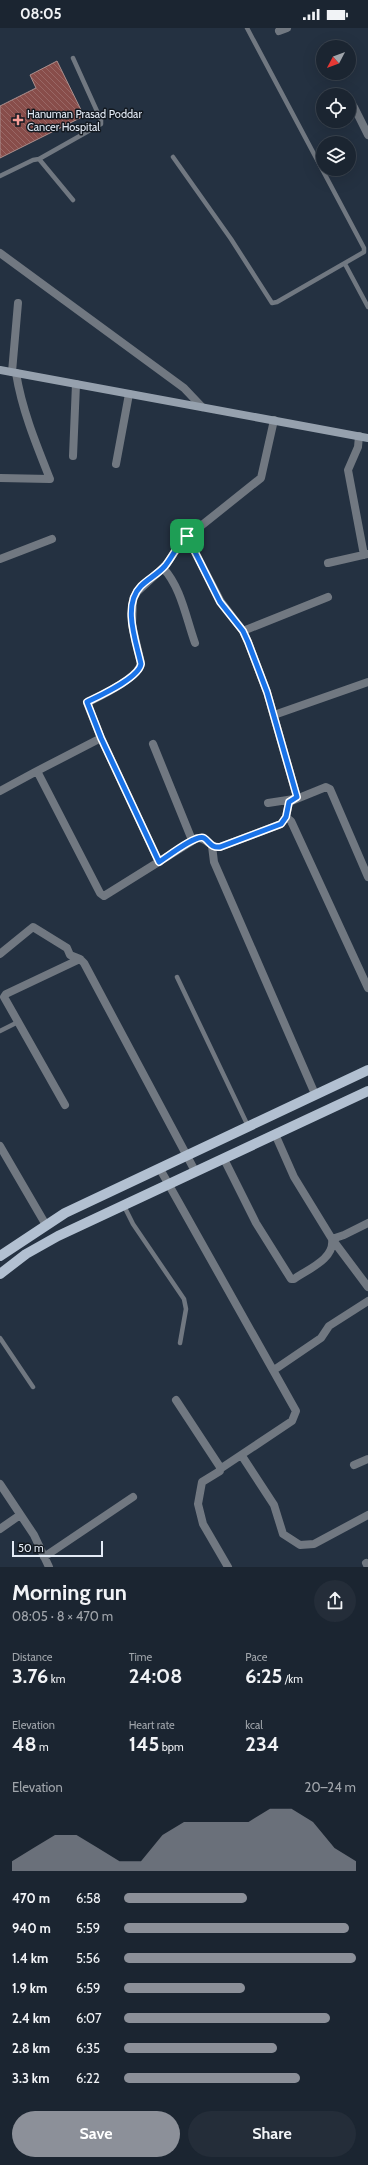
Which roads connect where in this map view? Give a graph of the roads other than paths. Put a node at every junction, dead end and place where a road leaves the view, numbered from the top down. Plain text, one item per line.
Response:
1 (247, 28) edge
2 (287, 28) edge
3 (279, 31) dead end
4 (73, 58) dead end
5 (356, 111) edge
6 (368, 135) edge
7 (173, 157) dead end
8 (39, 159) junction
9 (0, 176) edge
10 (73, 200) dead end
11 (0, 253) edge
12 (345, 264) junction
13 (18, 303) dead end
14 (368, 307) edge
15 (0, 370) edge
16 (14, 372) junction
17 (76, 384) junction
18 (129, 394) junction
19 (202, 407) junction
20 (274, 420) junction
21 (359, 436) junction
22 (368, 438) edge
23 (73, 456) dead end
24 (116, 464) dead end
25 (0, 478) edge
26 (187, 536) junction
27 (52, 539) dead end
28 (366, 555) edge
29 (0, 559) edge
30 (328, 563) dead end
31 (163, 568) junction
32 (328, 597) dead end
33 (243, 631) junction
34 (194, 643) dead end
35 (368, 682) edge
36 (274, 715) junction
37 (101, 738) junction
38 (153, 744) dead end
39 (37, 771) junction
40 (0, 791) edge
41 (296, 798) junction
42 (268, 803) dead end
43 (286, 817) junction
44 (192, 840) junction
45 (212, 846) junction
46 (159, 862) junction
47 (368, 877) edge
48 (1, 951) edge
49 (80, 959) junction
50 (177, 977) dead end
51 (368, 988) edge
52 (18, 1022) junction
53 (0, 1031) edge
54 (368, 1070) edge
55 (368, 1091) edge
56 (315, 1094) junction
57 (65, 1104) dead end
58 (248, 1126) junction
59 (274, 1134) junction
60 (0, 1146) edge
61 (187, 1155) junction
62 (224, 1159) junction
63 (160, 1169) junction
64 (195, 1172) junction
65 (168, 1183) junction
66 (124, 1206) junction
67 (368, 1223) edge
68 (46, 1225) junction
69 (332, 1239) junction
70 (0, 1256) edge
71 (0, 1274) edge
72 (368, 1287) edge
73 (368, 1301) edge
74 (0, 1338) edge
75 (180, 1343) dead end
76 (274, 1370) junction
77 (33, 1387) dead end
78 (176, 1400) dead end
79 (242, 1456) junction
80 (368, 1459) edge
81 (354, 1465) dead end
82 (220, 1469) junction
83 (0, 1484) edge
84 (133, 1497) dead end
85 (20, 1514) junction
86 (368, 1514) edge
87 (0, 1529) edge
88 (44, 1557) junction
89 (49, 1567) edge
90 (228, 1567) edge

1 - 12 lane
2 - 3 street
4 - 8 lane
5 - 6 street
7 - 12 lane
8 - 9 lane
8 - 10 lane
11 - 19 street
12 - 14 lane
13 - 16 street
15 - 16 main road
16 - 17 main road
16 - 25 street
17 - 18 main road
17 - 23 street
18 - 19 main road
18 - 24 street
19 - 20 main road
20 - 21 main road
20 - 26 street
21 - 22 main road
21 - 28 street
26 - 31 street
26 - 33 street
27 - 29 street
28 - 30 street
31 - 34 street
31 - 37 street
32 - 33 street
33 - 36 street
35 - 36 street
36 - 41 street
37 - 39 street
37 - 46 street
38 - 44 street
39 - 40 street
39 - 46 street
41 - 42 street
41 - 43 street
41 - 47 street
43 - 45 street
43 - 51 street
44 - 45 street
44 - 46 street
45 - 56 street
48 - 49 street
49 - 52 street
49 - 61 street
50 - 58 lane
52 - 53 lane
52 - 57 street
54 - 56 main road
55 - 59 main road
56 - 58 main road
58 - 61 main road
59 - 62 main road
59 - 69 street
60 - 68 street
61 - 63 main road
61 - 64 street
62 - 64 main road
62 - 69 street
63 - 65 street
63 - 68 main road
64 - 65 main road
65 - 66 main road
65 - 76 street
66 - 71 main road
66 - 75 lane
67 - 69 street
68 - 70 main road
69 - 72 street
73 - 76 street
74 - 77 lane
76 - 79 street
78 - 82 street
79 - 82 street
79 - 86 street
80 - 81 street
82 - 90 street
83 - 85 street
84 - 88 street
85 - 87 street
85 - 88 street
88 - 89 street

